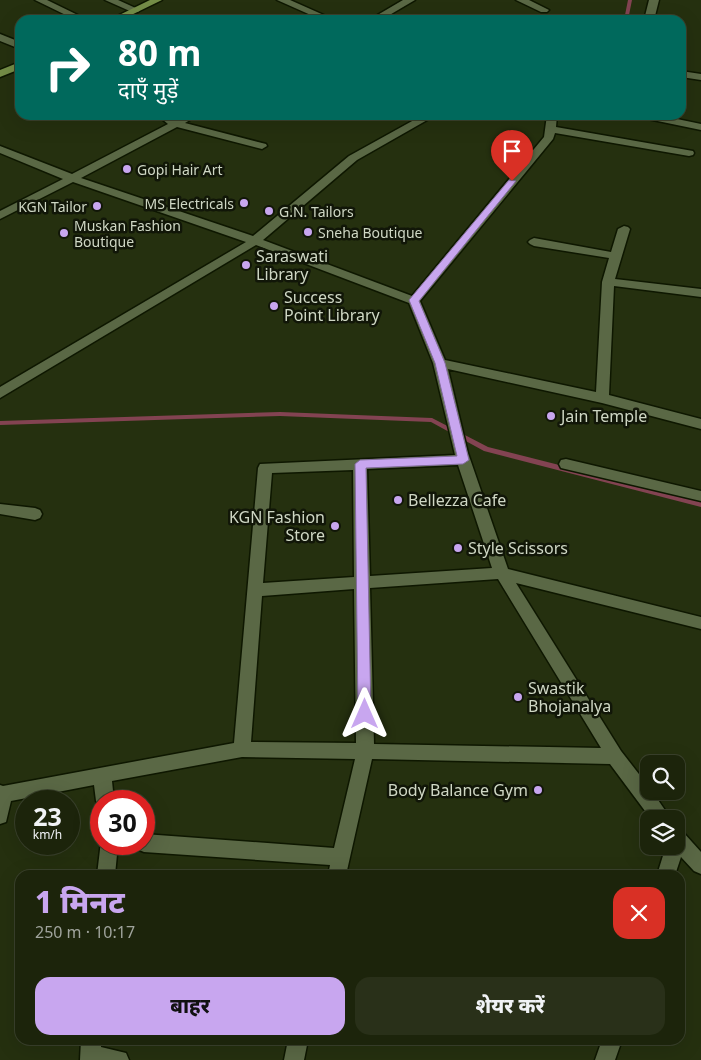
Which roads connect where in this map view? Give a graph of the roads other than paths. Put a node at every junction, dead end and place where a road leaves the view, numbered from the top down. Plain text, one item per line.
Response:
1 (40, 0) edge
2 (110, 0) edge
3 (157, 0) edge
4 (282, 0) edge
5 (410, 0) edge
6 (520, 0) edge
7 (540, 0) edge
8 (654, 0) edge
9 (135, 10) junction
10 (544, 10) junction
11 (72, 15) edge
12 (124, 15) edge
13 (318, 15) edge
14 (383, 15) edge
15 (545, 15) edge
16 (650, 15) edge
17 (0, 37) edge
18 (15, 43) edge
19 (15, 46) edge
20 (0, 52) edge
21 (15, 67) edge
22 (0, 74) edge
23 (686, 75) edge
24 (701, 77) edge
25 (170, 120) edge
26 (184, 120) edge
27 (421, 120) edge
28 (665, 120) edge
29 (551, 121) edge
30 (176, 124) junction
31 (701, 128) edge
32 (262, 146) dead end
33 (0, 149) edge
34 (690, 153) dead end
35 (74, 179) junction
36 (0, 216) edge
37 (624, 229) dead end
38 (255, 241) junction
39 (534, 242) dead end
40 (616, 256) junction
41 (608, 282) junction
42 (701, 293) edge
43 (414, 300) junction
44 (440, 363) junction
45 (0, 393) edge
46 (602, 398) junction
47 (701, 424) edge
48 (462, 456) junction
49 (360, 464) junction
50 (566, 464) dead end
51 (701, 496) edge
52 (0, 509) edge
53 (35, 514) dead end
54 (502, 574) junction
55 (364, 583) junction
56 (254, 590) junction
57 (701, 623) edge
58 (242, 749) junction
59 (365, 752) junction
60 (614, 756) junction
61 (102, 776) junction
62 (104, 790) edge
63 (2, 793) edge
64 (655, 810) edge
65 (0, 816) edge
66 (155, 844) edge
67 (685, 850) edge
68 (108, 855) edge
69 (672, 855) edge
70 (341, 857) junction
71 (701, 865) edge
72 (106, 870) edge
73 (338, 870) edge
74 (668, 870) edge
75 (297, 1045) edge
76 (610, 1045) edge
77 (90, 1052) edge
78 (119, 1060) edge
79 (294, 1060) edge
80 (605, 1060) edge

1 - 11 street
2 - 9 street
3 - 9 main road
4 - 13 street
5 - 14 street
6 - 10 street
7 - 10 street
8 - 16 street
9 - 12 main road
10 - 15 street
17 - 18 street
19 - 20 street
21 - 22 main road
23 - 24 street
25 - 30 street
26 - 30 street
27 - 38 street
28 - 31 street
29 - 34 street
29 - 43 street
30 - 32 street
30 - 35 street
33 - 35 street
35 - 36 street
35 - 38 street
37 - 40 street
38 - 43 street
38 - 45 street
39 - 40 street
40 - 41 street
41 - 42 street
41 - 46 street
43 - 44 street
44 - 46 street
44 - 48 street
46 - 47 street
48 - 49 street
48 - 54 street
49 - 55 street
49 - 56 street
50 - 51 street
52 - 53 street
54 - 55 street
54 - 57 street
54 - 60 street
55 - 56 street
55 - 59 street
56 - 58 street
58 - 59 street
58 - 61 street
59 - 60 street
59 - 70 street
60 - 64 street
61 - 62 street
61 - 63 street
63 - 65 street
66 - 70 street
67 - 71 street
68 - 72 street
69 - 74 street
70 - 73 street
75 - 79 street
76 - 80 street
77 - 78 street

